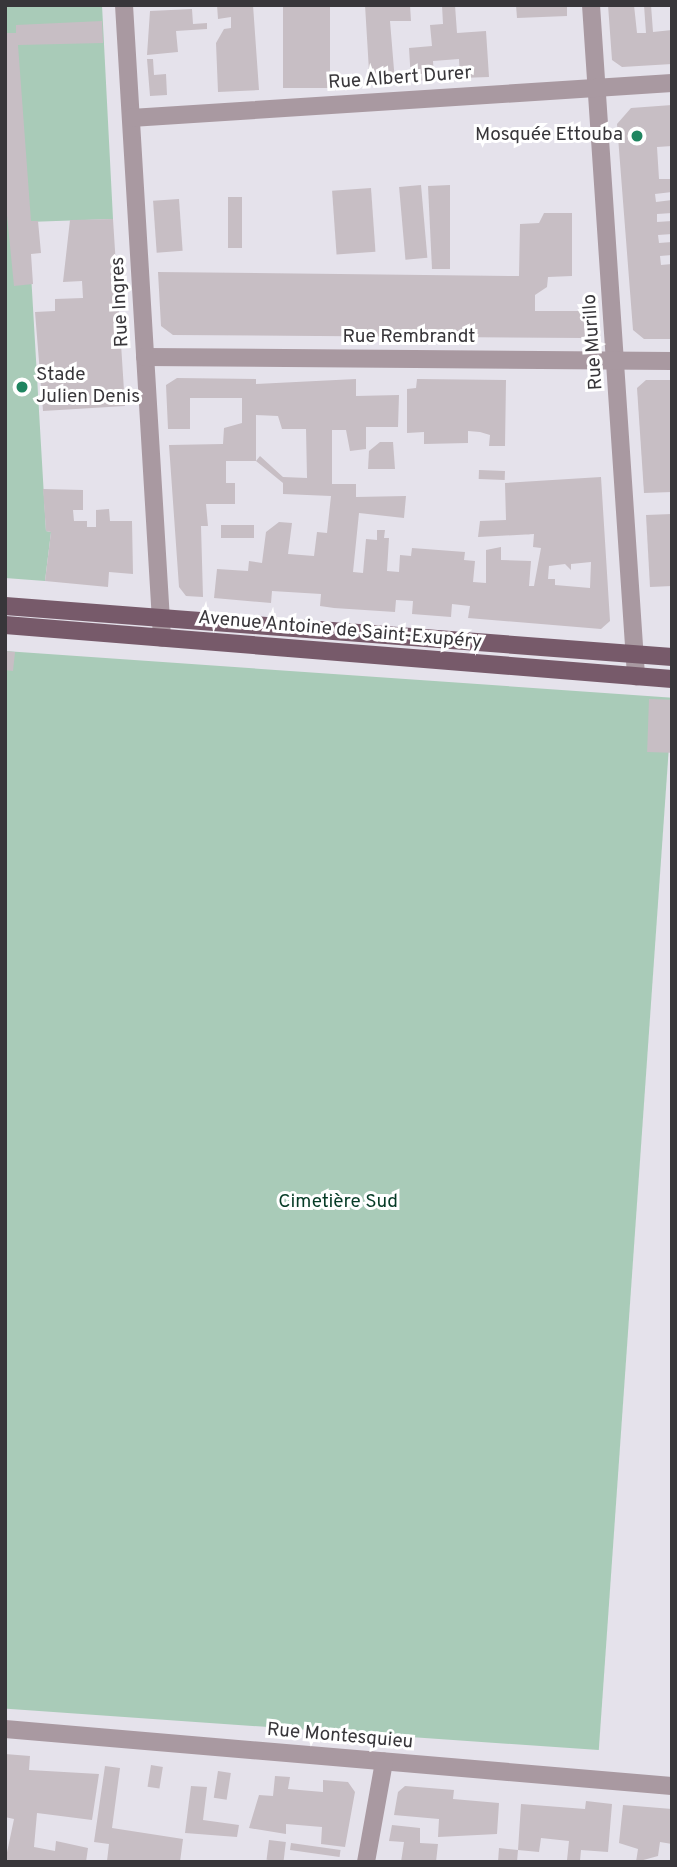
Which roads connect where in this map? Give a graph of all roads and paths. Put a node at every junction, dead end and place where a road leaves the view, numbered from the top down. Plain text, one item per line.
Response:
1 (124, 5) edge
2 (591, 5) edge
3 (672, 83) edge
4 (597, 88) junction
5 (131, 118) junction
6 (145, 357) junction
7 (672, 360) edge
8 (616, 361) junction
9 (5, 606) edge
10 (161, 619) junction
11 (5, 625) edge
12 (162, 638) junction
13 (636, 655) junction
14 (672, 657) edge
15 (636, 676) junction
16 (672, 679) edge
17 (5, 1729) edge
18 (384, 1762) junction
19 (672, 1786) edge
20 (366, 1862) edge

1 - 5 street, Rue Ingres
2 - 4 street, Rue Murillo
3 - 4 street, Rue Albert Durer
4 - 5 street, Rue Albert Durer
4 - 8 street, Rue Murillo
5 - 6 street, Rue Ingres
6 - 8 street, Rue Rembrandt
6 - 10 street, Rue Ingres
7 - 8 street, Rue Rembrandt
8 - 13 street, Rue Murillo
9 - 10 main road, Avenue Antoine de Saint-Exupéry
10 - 12 street, Rue Ingres
10 - 13 main road, Avenue Antoine de Saint-Exupéry
11 - 12 main road, Avenue Antoine de Saint-Exupéry
12 - 15 main road, Avenue Antoine de Saint-Exupéry
13 - 14 main road, Avenue Antoine de Saint-Exupéry
13 - 15 street, Rue Murillo
15 - 16 main road, Avenue Antoine de Saint-Exupéry
17 - 18 street, Rue Montesquieu
18 - 19 street, Rue Montesquieu
18 - 20 street

